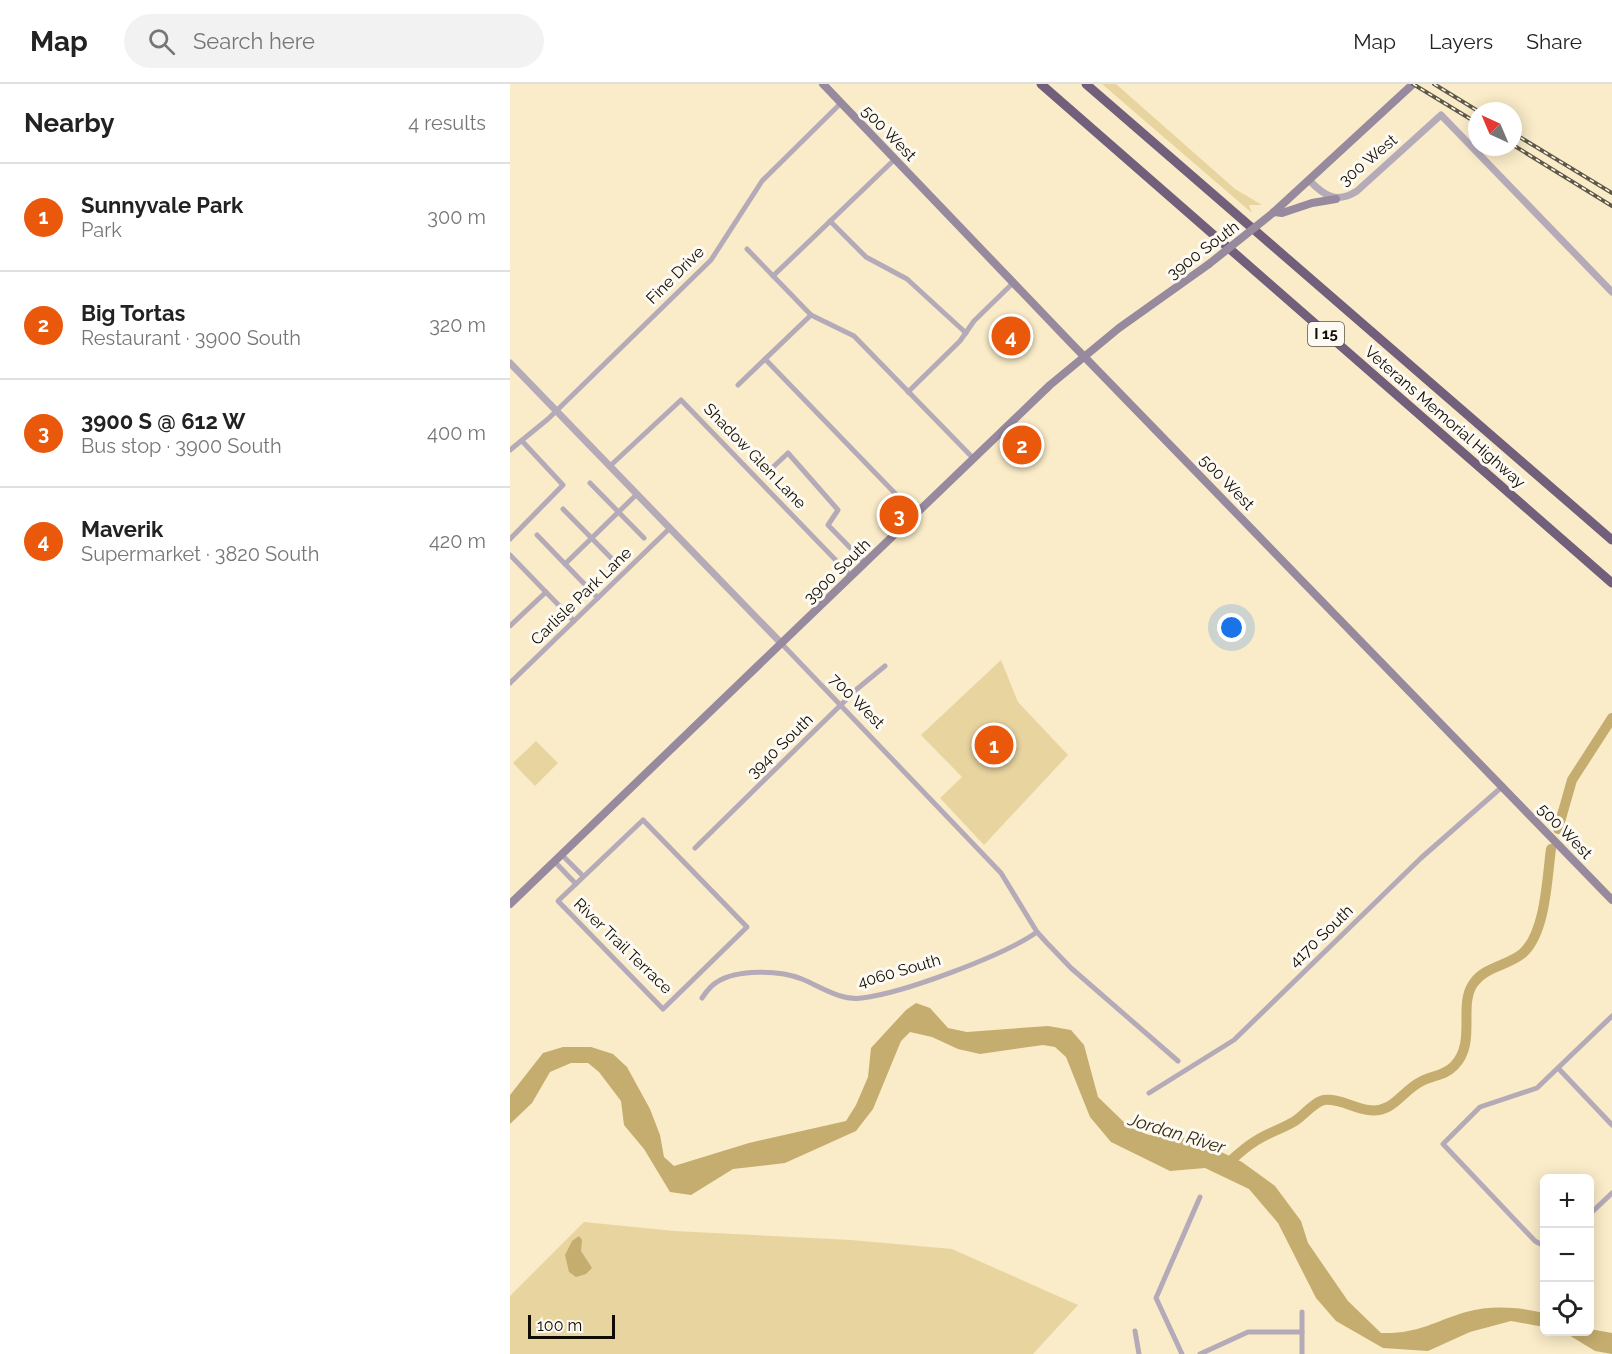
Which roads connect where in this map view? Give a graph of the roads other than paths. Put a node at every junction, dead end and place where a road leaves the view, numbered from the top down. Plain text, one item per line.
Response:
1 (823, 84) edge
2 (1041, 84) edge
3 (1086, 84) edge
4 (1413, 84) edge
5 (841, 104) junction
6 (895, 159) junction
7 (1309, 180) junction
8 (1336, 199) junction
9 (1274, 212) junction
10 (830, 221) junction
11 (747, 249) dead end
12 (773, 276) junction
13 (1014, 282) junction
14 (1612, 292) edge
15 (811, 315) junction
16 (966, 333) junction
17 (1084, 356) junction
18 (765, 359) junction
19 (510, 363) edge
20 (738, 385) dead end
21 (908, 392) junction
22 (556, 411) junction
23 (522, 441) junction
24 (510, 450) edge
25 (973, 458) junction
26 (610, 466) junction
27 (770, 470) dead end
28 (590, 483) dead end
29 (637, 494) junction
30 (563, 509) dead end
31 (618, 512) junction
32 (915, 514) junction
33 (670, 528) junction
34 (537, 535) dead end
35 (592, 538) junction
36 (644, 538) dead end
37 (510, 539) edge
38 (1612, 540) edge
39 (510, 555) edge
40 (865, 563) junction
41 (565, 564) junction
42 (617, 564) dead end
43 (851, 576) junction
44 (1612, 583) edge
45 (546, 592) junction
46 (598, 598) junction
47 (574, 621) junction
48 (510, 626) edge
49 (781, 643) junction
50 (885, 666) dead end
51 (510, 683) edge
52 (842, 705) junction
53 (1503, 786) junction
54 (695, 848) dead end
55 (561, 854) junction
56 (554, 861) junction
57 (583, 876) junction
58 (576, 884) junction
59 (1612, 900) edge
60 (510, 904) edge
61 (1037, 932) junction
62 (702, 998) dead end
63 (1612, 1016) edge
64 (1178, 1061) dead end
65 (1558, 1068) junction
66 (1149, 1093) dead end
67 (1612, 1125) edge
68 (1612, 1193) edge
69 (1200, 1197) dead end
70 (1594, 1210) edge
71 (1540, 1244) edge
72 (1302, 1312) dead end
73 (1135, 1331) dead end
74 (1302, 1332) junction
75 (1139, 1354) edge
76 (1182, 1354) edge
77 (1200, 1354) edge
78 (1302, 1354) edge

1 - 5 main road, 500 West
2 - 44 highway, Veterans Memorial Highway / I 15
3 - 38 highway, Veterans Memorial Highway / I 15
4 - 7 main road, 3900 South
5 - 6 main road, 500 West
5 - 22 street, Fine Drive
6 - 10 street
6 - 13 main road, 500 West
7 - 8 street, 300 West
7 - 9 main road, 3900 South
8 - 9 main road
8 - 14 street, 300 West
9 - 17 main road, 3900 South, bridge
10 - 12 street
10 - 16 street
11 - 12 street
12 - 15 street
13 - 16 street
13 - 17 main road, 500 West
15 - 18 street
15 - 21 street
16 - 21 street
17 - 25 main road, 3900 South
17 - 53 main road, 500 West
18 - 20 street
18 - 32 street
19 - 22 street, 700 West
21 - 25 street
22 - 23 street, Fine Drive
22 - 26 street, 700 West
23 - 24 street, Fine Drive
23 - 37 street
25 - 32 main road, 3900 South
26 - 29 street, 700 West
26 - 43 street, Shadow Glen Lane
27 - 40 street
28 - 31 street
29 - 31 street
29 - 33 street, 700 West
30 - 35 street
31 - 35 street
31 - 36 street
32 - 40 main road, 3900 South
33 - 46 street, Carlisle Park Lane
33 - 49 street, 700 West
34 - 41 street
35 - 41 street
35 - 42 street
39 - 45 street
40 - 43 main road, 3900 South
41 - 46 street
43 - 49 main road, 3900 South
45 - 47 street
45 - 48 street
46 - 47 street, Carlisle Park Lane
47 - 51 street, Carlisle Park Lane
49 - 52 street, 700 West
49 - 55 main road, 3900 South
50 - 52 street, 3940 South
52 - 54 street, 3940 South
52 - 61 street, 700 West
53 - 59 main road, 500 West
53 - 66 street, 4170 South
55 - 56 main road, 3900 South
55 - 57 street
56 - 58 street
56 - 60 main road, 3900 South
57 - 58 street
57 - 58 street, River Trail Terrace
61 - 62 street, 4060 South
61 - 64 street, 700 West
63 - 65 street
65 - 67 street
65 - 71 street
68 - 70 street
69 - 76 street
72 - 74 street
73 - 75 street
74 - 77 street
74 - 78 street

